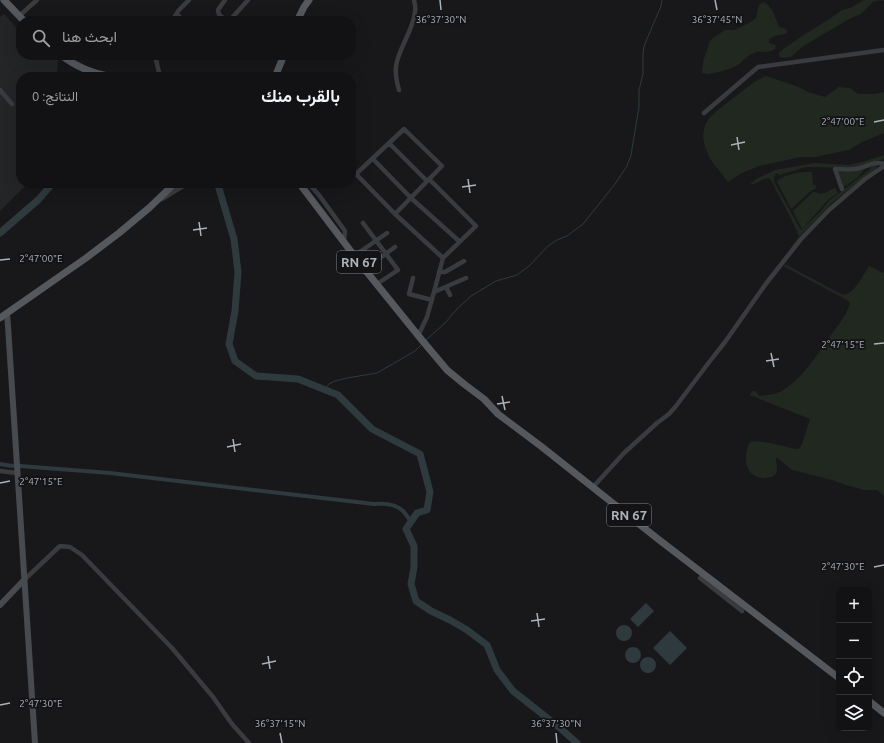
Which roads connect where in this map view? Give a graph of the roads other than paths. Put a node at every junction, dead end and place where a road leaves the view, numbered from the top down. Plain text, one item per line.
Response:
1 (4, 0) edge
2 (37, 0) edge
3 (190, 0) edge
4 (225, 0) edge
5 (248, 0) edge
6 (309, 0) edge
7 (414, 0) edge
8 (177, 14) edge
9 (19, 16) edge
10 (23, 16) edge
11 (221, 16) edge
12 (234, 16) edge
13 (300, 16) edge
14 (884, 50) edge
15 (67, 60) edge
16 (156, 60) edge
17 (282, 60) edge
18 (94, 72) edge
19 (159, 72) edge
20 (277, 72) edge
21 (0, 90) edge
22 (399, 90) dead end
23 (12, 104) dead end
24 (704, 113) dead end
25 (389, 143) junction
26 (373, 159) junction
27 (884, 165) edge
28 (356, 174) joint
29 (428, 180) junction
30 (170, 188) edge
31 (179, 188) edge
32 (303, 188) edge
33 (313, 188) edge
34 (842, 189) dead end
35 (410, 198) junction
36 (155, 202) junction
37 (395, 214) junction
38 (363, 223) dead end
39 (387, 233) dead end
40 (344, 241) junction
41 (376, 241) junction
42 (459, 241) junction
43 (395, 247) dead end
44 (386, 254) junction
45 (354, 256) junction
46 (443, 258) junction
47 (464, 261) dead end
48 (365, 269) junction
49 (439, 272) junction
50 (413, 278) dead end
51 (466, 278) dead end
52 (378, 284) junction
53 (446, 287) junction
54 (434, 292) junction
55 (450, 295) dead end
56 (432, 300) junction
57 (3, 316) edge
58 (422, 340) junction
59 (0, 471) edge
60 (17, 473) junction
61 (593, 487) junction
62 (704, 574) junction
63 (24, 580) junction
64 (0, 605) edge
65 (742, 611) dead end
66 (836, 676) edge
67 (872, 703) edge
68 (883, 710) edge
69 (34, 743) edge
70 (249, 743) edge

1 - 9 main road
2 - 10 street
3 - 8 street
4 - 11 street
5 - 12 street
6 - 13 main road
7 - 22 street
14 - 24 street
15 - 18 main road
16 - 19 street
17 - 20 main road
21 - 23 street
25 - 26 street
25 - 29 street
25 - 29 street
26 - 28 street
26 - 35 street
27 - 34 street
27 - 61 street
28 - 37 street
29 - 35 street
29 - 42 street
30 - 36 main road
31 - 36 street
32 - 40 main road, RN 67
33 - 40 street
35 - 37 street
35 - 42 street
36 - 57 main road
37 - 46 street
38 - 41 street
39 - 41 street
40 - 45 main road, RN 67
41 - 44 street
41 - 45 street
42 - 46 street
43 - 44 street
44 - 48 street
44 - 52 street
45 - 48 main road, RN 67
46 - 49 street
47 - 49 street
48 - 52 main road, RN 67
49 - 54 street
50 - 56 street
51 - 53 street
52 - 58 main road, RN 67
53 - 54 street
53 - 55 street
54 - 56 street
56 - 58 street
57 - 60 main road
58 - 61 main road, RN 67
59 - 60 street
60 - 63 main road
61 - 62 main road, RN 67
62 - 65 street
62 - 66 main road, RN 67
63 - 64 main road
63 - 69 main road
63 - 70 street
67 - 68 main road

